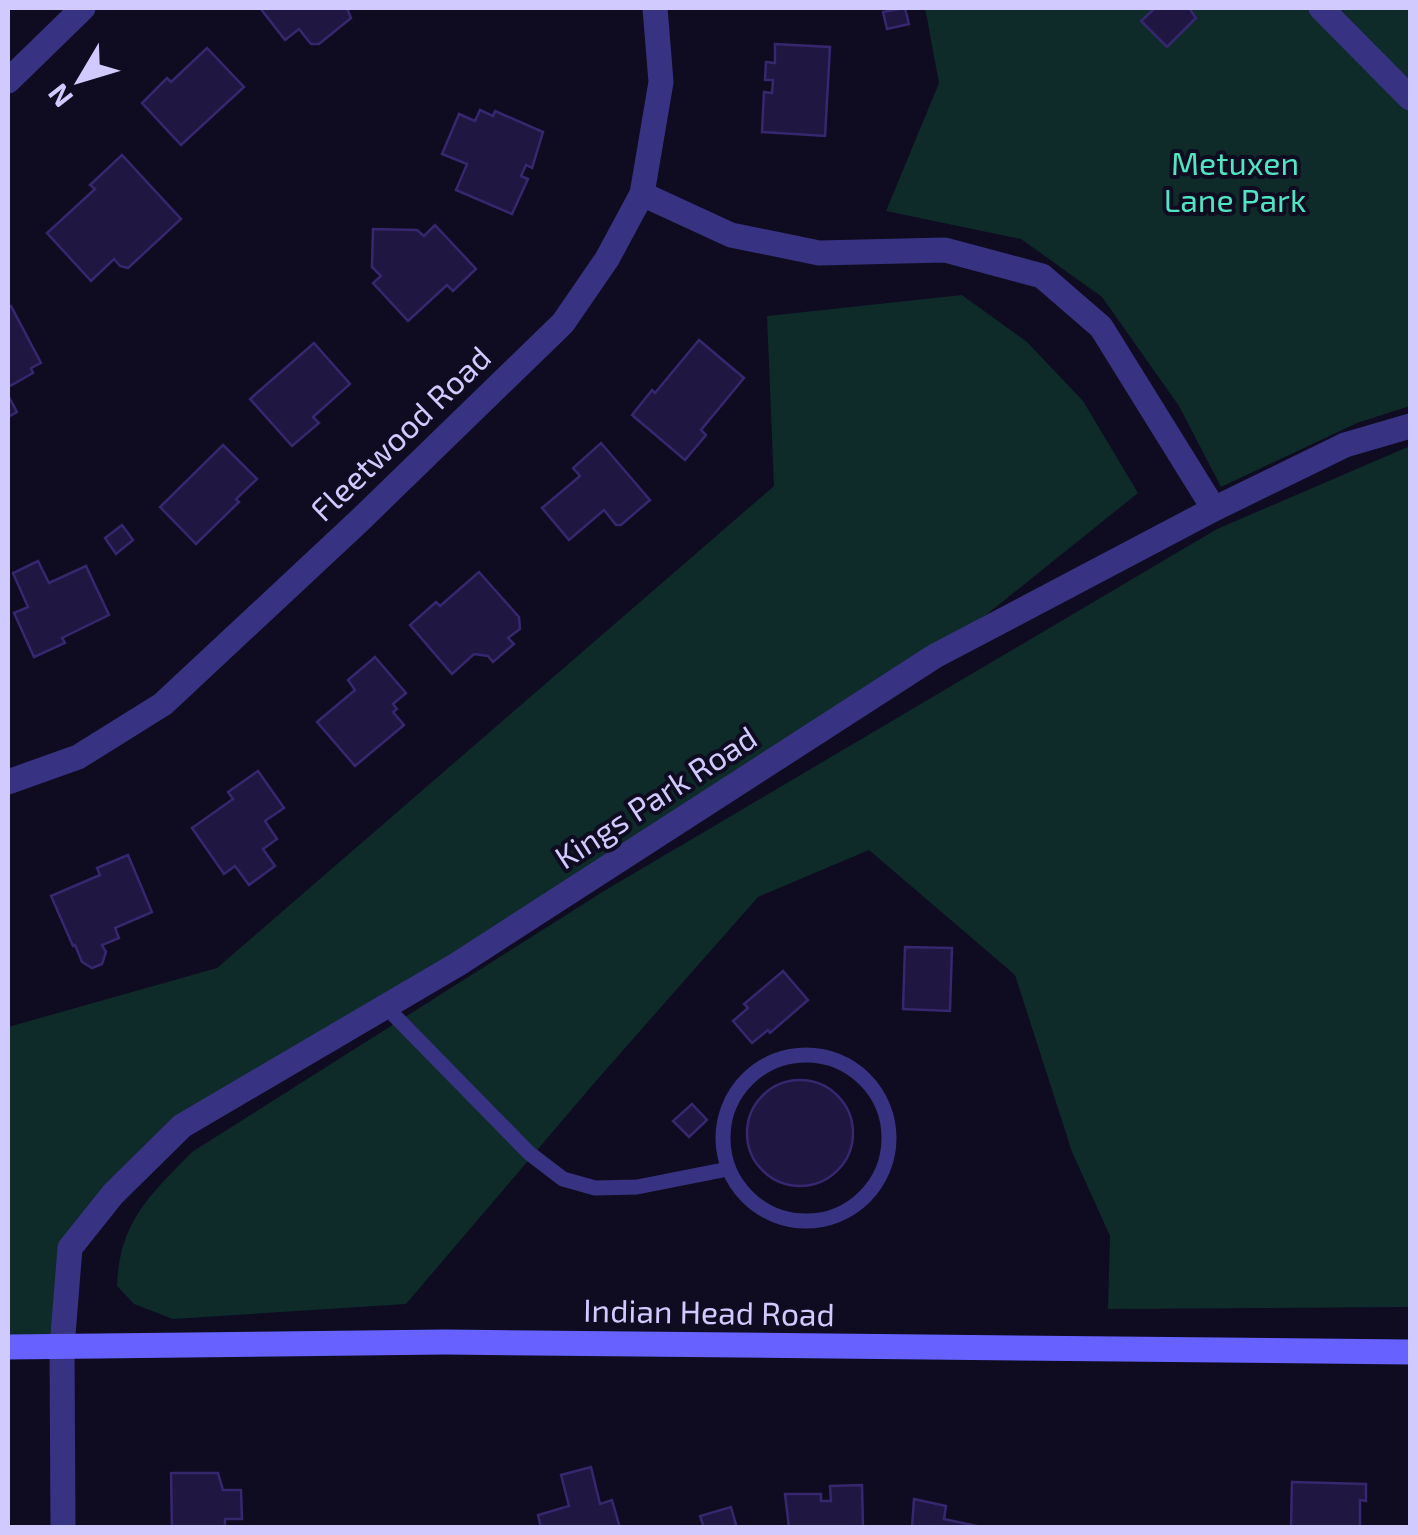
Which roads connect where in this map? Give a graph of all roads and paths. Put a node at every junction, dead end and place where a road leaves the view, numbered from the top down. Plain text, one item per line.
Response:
1 (83, 8) edge
2 (655, 8) edge
3 (1320, 8) edge
4 (8, 82) edge
5 (1410, 98) edge
6 (642, 194) junction
7 (1410, 426) edge
8 (1214, 509) junction
9 (8, 782) edge
10 (386, 1007) junction
11 (728, 1169) junction
12 (62, 1346) junction
13 (8, 1347) edge
14 (1410, 1352) edge
15 (63, 1528) edge

1 - 4 street
2 - 6 street, Fleetwood Road
3 - 5 street
6 - 8 street
6 - 9 street, Fleetwood Road
7 - 8 street, Kings Park Road
8 - 10 street, Kings Park Road
10 - 11 lane
10 - 12 street, Kings Park Road
11 - 11 lane
12 - 13 main road, Indian Head Road
12 - 14 main road, Indian Head Road
12 - 15 street, Kings Park Road

